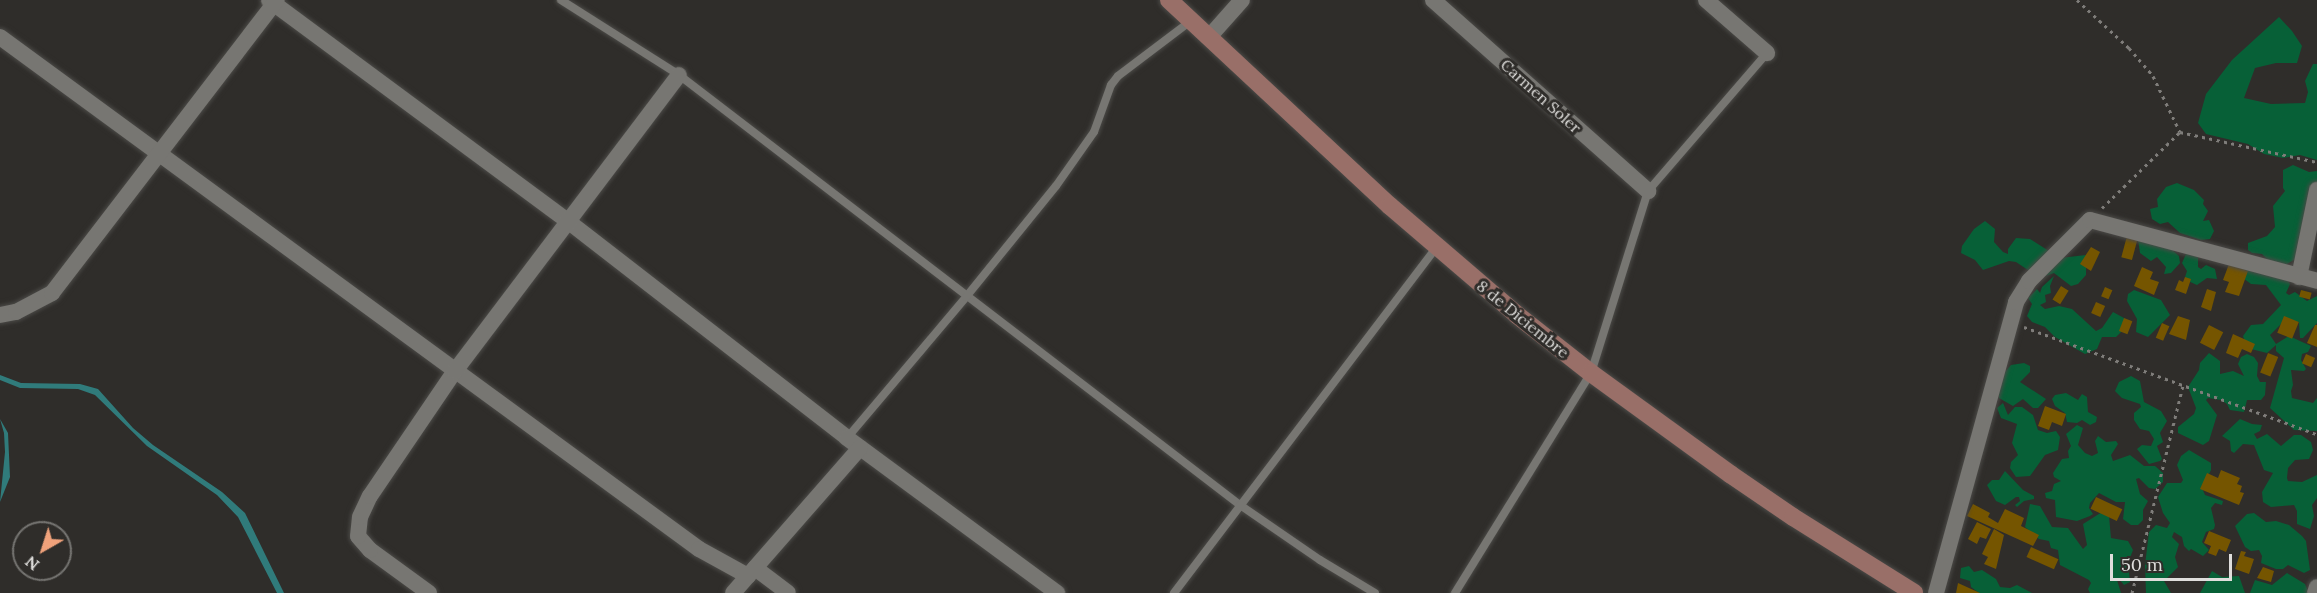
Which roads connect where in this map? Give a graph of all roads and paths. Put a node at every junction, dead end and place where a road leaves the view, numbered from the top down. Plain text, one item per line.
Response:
1 (561, 0) edge
2 (1169, 0) edge
3 (1242, 0) edge
4 (1706, 0) edge
5 (2077, 0) edge
6 (273, 1) edge
7 (1444, 4) edge
8 (1191, 20) junction
9 (1210, 36) junction
10 (0, 37) edge
11 (1767, 53) joint
12 (678, 75) junction
13 (2180, 132) junction
14 (161, 155) junction
15 (2317, 162) edge
16 (2317, 190) edge
17 (1648, 191) junction
18 (2090, 220) junction
19 (570, 222) junction
20 (1436, 248) junction
21 (2299, 277) junction
22 (2317, 281) edge
23 (966, 297) junction
24 (0, 315) edge
25 (2011, 322) junction
26 (455, 371) junction
27 (1591, 373) junction
28 (2183, 385) junction
29 (2317, 434) edge
30 (847, 438) junction
31 (860, 448) junction
32 (1240, 505) junction
33 (752, 572) junction
34 (2317, 587) edge
35 (429, 593) edge
36 (733, 593) edge
37 (788, 593) edge
38 (1057, 593) edge
39 (1174, 593) edge
40 (1375, 593) edge
41 (1455, 593) edge
42 (1914, 593) edge
43 (1936, 593) edge
44 (2132, 593) edge
45 (2315, 593) edge

1 - 12 lane
2 - 8 street, 8 de Diciembre
3 - 9 street
4 - 11 street
5 - 13 path
6 - 14 street
6 - 19 street
7 - 17 street, Carmen Soler
8 - 9 street, 8 de Diciembre
8 - 23 lane
9 - 20 street, 8 de Diciembre
10 - 14 street
11 - 17 lane
12 - 19 street
12 - 23 lane
13 - 15 path
13 - 18 path
14 - 24 street
14 - 26 street
16 - 21 street
17 - 27 lane
18 - 21 street
18 - 25 street
19 - 26 street
19 - 30 street
20 - 27 street, 8 de Diciembre
20 - 32 lane
21 - 22 street
23 - 30 lane
23 - 32 lane
25 - 28 path
25 - 43 street
26 - 33 street
26 - 35 street
27 - 41 lane
27 - 42 street, 8 de Diciembre
28 - 29 path
28 - 44 path
30 - 31 street
31 - 33 street
31 - 38 street
32 - 39 lane
32 - 40 lane
33 - 36 street
33 - 37 street
34 - 45 street

